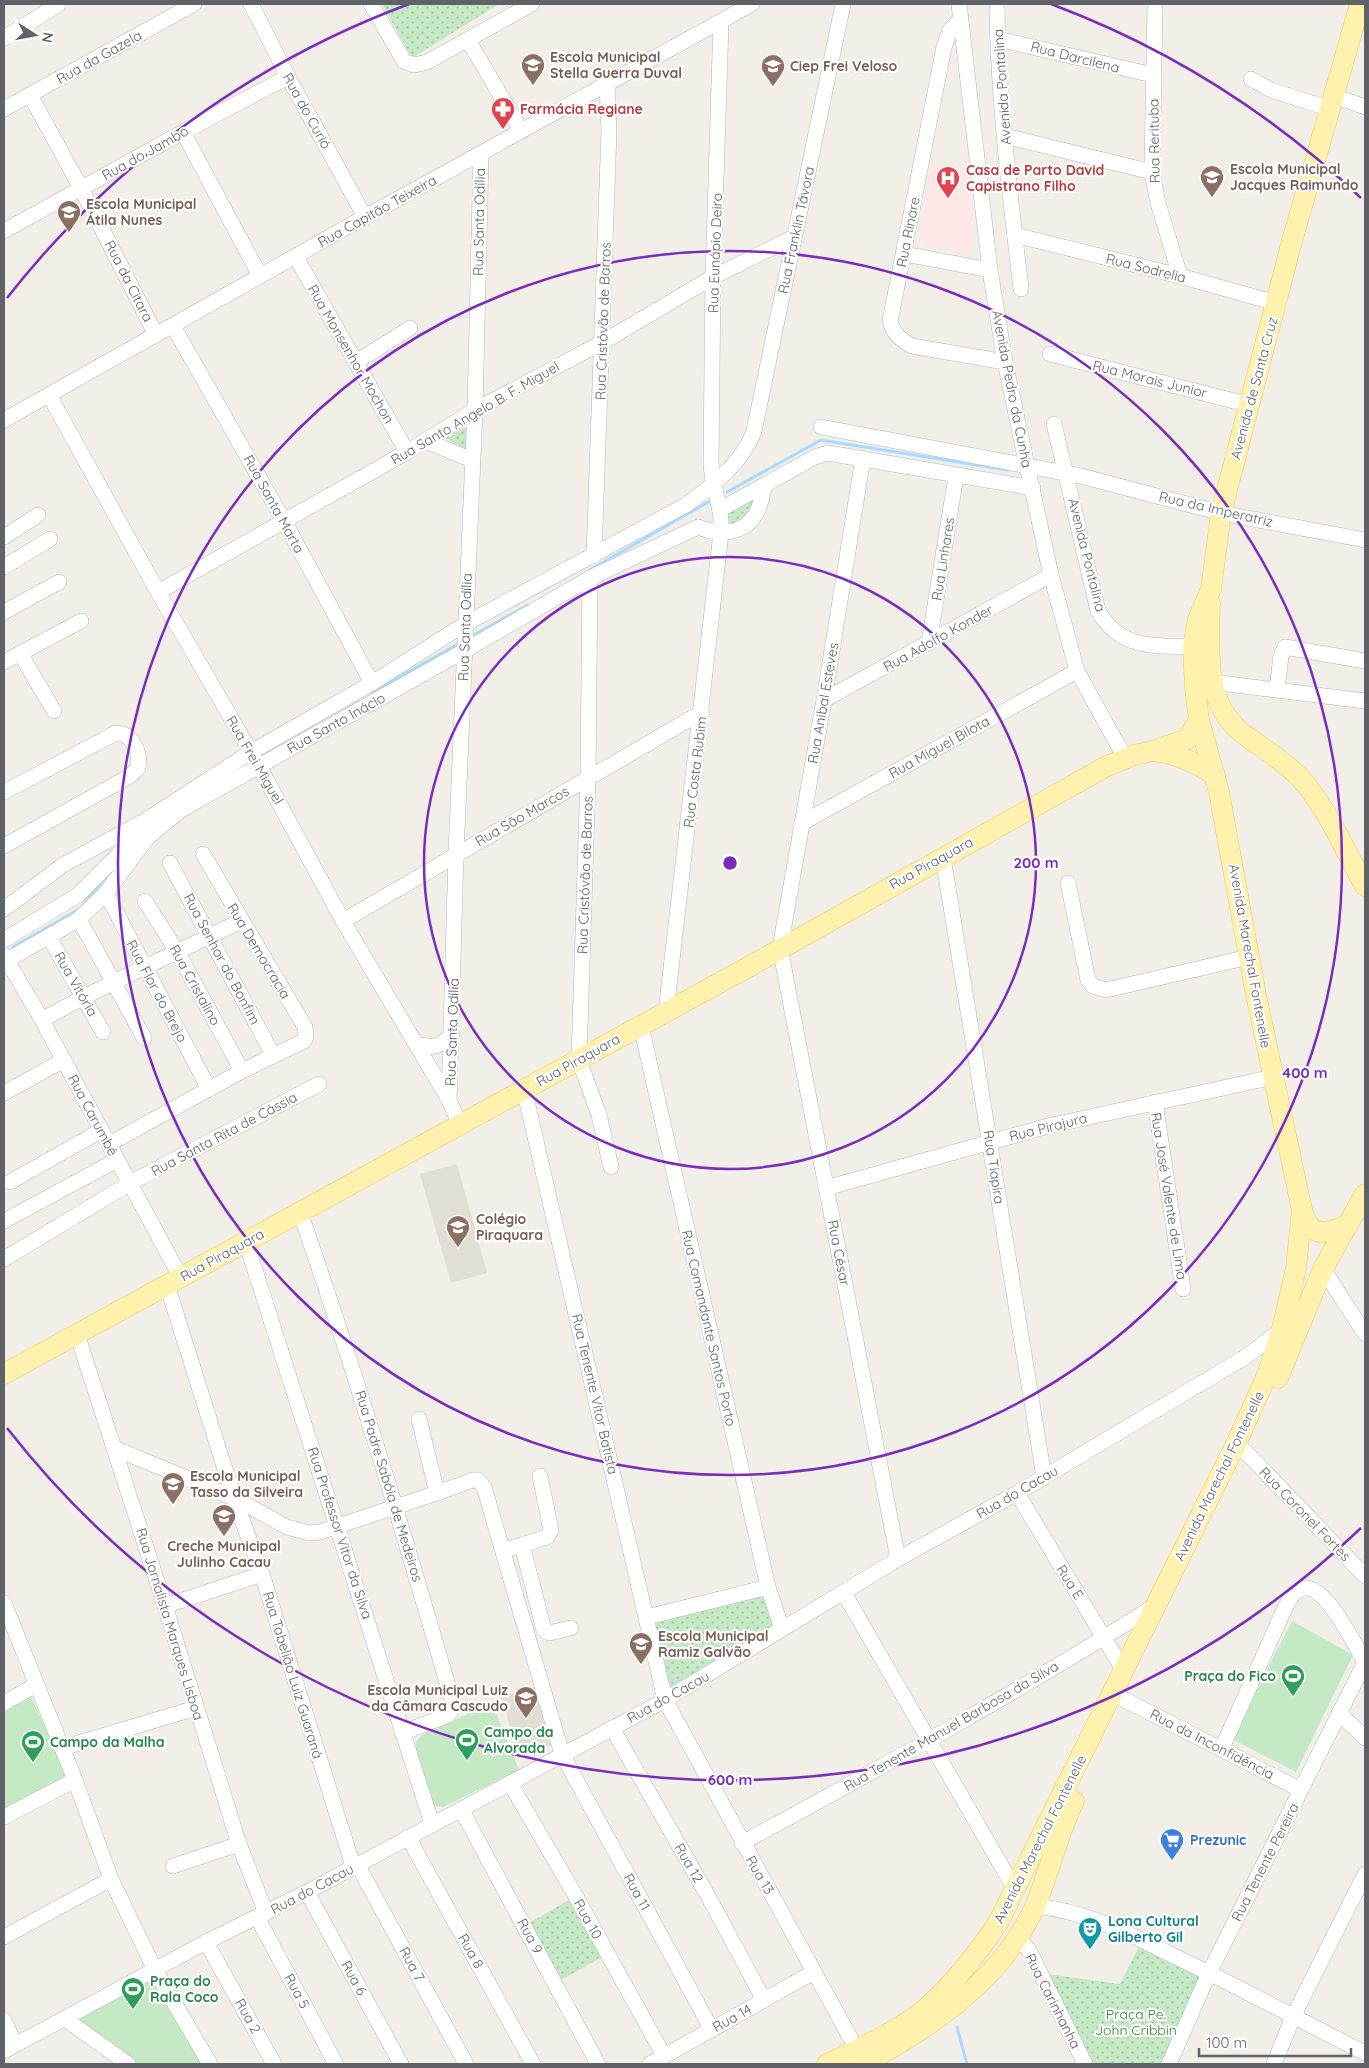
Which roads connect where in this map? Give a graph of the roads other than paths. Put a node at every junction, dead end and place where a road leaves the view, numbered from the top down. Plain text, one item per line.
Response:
1 (57, 4) edge
2 (194, 4) edge
3 (251, 4) edge
4 (371, 4) edge
5 (532, 4) edge
6 (752, 4) edge
7 (843, 4) edge
8 (959, 4) edge
9 (998, 4) edge
10 (1155, 4) edge
11 (1360, 4) edge
12 (960, 20) junction
13 (722, 21) junction
14 (4, 38) edge
15 (998, 39) junction
16 (468, 40) junction
17 (1153, 75) junction
18 (288, 77) junction
19 (1251, 79) dead end
20 (607, 85) junction
21 (30, 95) junction
22 (1332, 102) junction
23 (1365, 107) edge
24 (4, 109) edge
25 (521, 130) junction
26 (183, 132) junction
27 (1005, 136) junction
28 (480, 154) junction
29 (1152, 172) junction
30 (81, 188) junction
31 (365, 217) junction
32 (4, 231) edge
33 (1015, 235) junction
34 (794, 237) junction
35 (904, 254) junction
36 (296, 257) junction
37 (990, 270) junction
38 (260, 276) junction
39 (1180, 276) junction
40 (713, 277) junction
41 (1020, 289) dead end
42 (1276, 303) junction
43 (173, 326) junction
44 (410, 328) dead end
45 (156, 335) junction
46 (603, 342) junction
47 (1050, 354) dead end
48 (356, 362) junction
49 (1005, 362) junction
50 (49, 396) junction
51 (1250, 405) junction
52 (475, 410) junction
53 (4, 420) edge
54 (1054, 424) dead end
55 (821, 427) dead end
56 (426, 440) junction
57 (407, 452) junction
58 (863, 458) junction
59 (472, 460) junction
60 (1031, 467) junction
61 (1062, 473) junction
62 (956, 476) junction
63 (765, 485) junction
64 (1033, 488) junction
65 (717, 497) junction
66 (1221, 513) junction
67 (38, 515) dead end
68 (692, 516) junction
69 (284, 521) junction
70 (722, 533) junction
71 (4, 537) edge
72 (50, 539) dead end
73 (1365, 540) edge
74 (594, 556) junction
75 (4, 567) edge
76 (1051, 575) junction
77 (590, 578) junction
78 (59, 582) dead end
79 (1211, 589) junction
80 (158, 592) junction
81 (4, 612) edge
82 (81, 621) dead end
83 (465, 638) junction
84 (929, 643) junction
85 (1193, 647) junction
86 (20, 653) junction
87 (1365, 660) edge
88 (4, 662) edge
89 (1077, 671) junction
90 (372, 683) junction
91 (1207, 689) junction
92 (1277, 689) junction
93 (824, 700) junction
94 (1365, 701) edge
95 (54, 711) dead end
96 (702, 712) junction
97 (1199, 716) junction
98 (1153, 752) junction
99 (1125, 758) junction
100 (255, 759) junction
101 (1215, 775) junction
102 (588, 777) junction
103 (4, 792) edge
104 (146, 820) junction
105 (802, 823) junction
106 (4, 846) edge
107 (203, 854) dead end
108 (456, 854) junction
109 (942, 857) junction
110 (170, 863) dead end
111 (1068, 883) dead end
112 (1365, 886) edge
113 (106, 893) junction
114 (145, 901) dead end
115 (4, 909) edge
116 (79, 919) junction
117 (241, 921) junction
118 (343, 921) junction
119 (49, 937) junction
120 (209, 937) junction
121 (4, 940) edge
122 (780, 948) junction
123 (178, 953) junction
124 (1248, 957) junction
125 (5, 959) edge
126 (146, 968) junction
127 (115, 982) junction
128 (83, 996) junction
129 (666, 1012) junction
130 (42, 1020) junction
131 (641, 1026) junction
132 (103, 1032) dead end
133 (452, 1034) junction
134 (144, 1038) dead end
135 (416, 1044) junction
136 (273, 1055) junction
137 (64, 1060) junction
138 (579, 1060) junction
139 (242, 1071) junction
140 (1273, 1077) junction
141 (319, 1084) dead end
142 (209, 1089) junction
143 (524, 1090) junction
144 (4, 1093) edge
145 (449, 1100) junction
146 (1155, 1102) junction
147 (460, 1125) junction
148 (102, 1130) junction
149 (990, 1141) junction
150 (109, 1144) junction
151 (117, 1160) junction
152 (611, 1167) dead end
153 (10, 1182) dead end
154 (130, 1183) junction
155 (826, 1188) junction
156 (1365, 1194) edge
157 (1302, 1210) junction
158 (300, 1212) junction
159 (4, 1220) edge
160 (1347, 1226) junction
161 (246, 1242) junction
162 (1297, 1258) junction
163 (4, 1259) edge
164 (1323, 1269) junction
165 (174, 1281) junction
166 (1183, 1289) dead end
167 (1282, 1329) junction
168 (77, 1334) junction
169 (1365, 1334) edge
170 (1247, 1356) junction
171 (4, 1374) edge
172 (1267, 1375) junction
173 (419, 1419) dead end
174 (114, 1448) junction
175 (1245, 1451) junction
176 (540, 1476) dead end
177 (1044, 1477) junction
178 (437, 1493) junction
179 (1016, 1493) junction
180 (234, 1498) junction
181 (396, 1507) junction
182 (338, 1526) junction
183 (522, 1545) junction
184 (503, 1550) junction
185 (898, 1560) junction
186 (262, 1574) junction
187 (1365, 1576) edge
188 (768, 1587) junction
189 (844, 1593) junction
190 (4, 1603) edge
191 (1158, 1604) junction
192 (165, 1606) junction
193 (647, 1617) junction
194 (570, 1628) dead end
195 (782, 1629) junction
196 (1104, 1638) junction
197 (1365, 1662) edge
198 (1124, 1671) junction
199 (36, 1685) junction
200 (1123, 1699) junction
201 (665, 1700) junction
202 (4, 1703) edge
203 (196, 1708) junction
204 (1339, 1713) junction
205 (612, 1728) junction
206 (402, 1733) junction
207 (1365, 1738) edge
208 (928, 1741) junction
209 (62, 1748) junction
210 (1222, 1748) junction
211 (562, 1754) junction
212 (76, 1780) junction
213 (510, 1783) junction
214 (1301, 1790) junction
215 (461, 1809) junction
216 (4, 1817) edge
217 (432, 1824) junction
218 (408, 1837) junction
219 (742, 1843) junction
220 (240, 1844) junction
221 (355, 1865) junction
222 (172, 1866) dead end
223 (1365, 1874) edge
224 (111, 1879) junction
225 (1016, 1891) junction
226 (307, 1892) junction
227 (1035, 1906) junction
228 (261, 1915) junction
229 (4, 1937) edge
230 (1018, 1939) junction
231 (206, 1942) junction
232 (973, 1959) junction
233 (155, 1970) junction
234 (814, 1972) junction
235 (1209, 1973) junction
236 (764, 2000) junction
237 (1293, 2017) junction
238 (65, 2019) junction
239 (4, 2020) edge
240 (712, 2030) junction
241 (9, 2048) edge
242 (1365, 2054) edge
243 (664, 2056) junction
244 (860, 2057) edge
245 (128, 2064) edge
246 (210, 2064) edge
247 (274, 2064) edge
248 (336, 2064) edge
249 (401, 2064) edge
250 (466, 2064) edge
251 (533, 2064) edge
252 (598, 2064) edge
253 (650, 2064) edge
254 (827, 2064) edge
255 (1085, 2064) edge
256 (1169, 2064) edge
257 (1274, 2064) edge

1 - 14 street
2 - 21 street, Rua da Gazela
3 - 18 street, Rua do Curió
4 - 16 street
5 - 16 street
6 - 13 street, Rua Capitão Teixeira
7 - 34 street, Rua Franklin Távora
8 - 12 street, Avenida Pedro da Cunha
9 - 15 street, Avenida Pontalina
10 - 17 street, Rua Rerituba
11 - 22 main road, Avenida de Santa Cruz
12 - 35 street, Rua Rinare
12 - 37 street, Avenida Pedro da Cunha
13 - 20 street, Rua Capitão Teixeira
13 - 40 street, Rua Eunápio Deiro
15 - 17 street, Rua Darcilena
15 - 27 street, Avenida Pontalina
16 - 25 street
17 - 29 street, Rua Rerituba
18 - 26 street, Rua do Jambo
18 - 31 street, Rua do Curió
19 - 22 street
20 - 25 street, Rua Capitão Teixeira
20 - 46 street, Rua Cristóvão de Barros
21 - 24 street, Rua da Gazela
21 - 30 street, Rua da Citara
22 - 23 street
22 - 42 main road, Avenida de Santa Cruz
25 - 28 street, Rua Capitão Teixeira
26 - 30 street, Rua do Jambo
26 - 38 street
27 - 29 street
27 - 33 street, Avenida Pontalina
28 - 31 street, Rua Capitão Teixeira
28 - 52 street, Rua Santa Odília
29 - 39 street, Rua Rerituba
30 - 32 street, Rua do Jambo
30 - 45 street, Rua da Citara
31 - 36 street, Rua Capitão Teixeira
33 - 39 street, Rua Sodrelia
33 - 41 street, Avenida Pontalina
34 - 40 street, Rua Santo Angelo B. F. Miguel
34 - 65 street, Rua Franklin Távora
35 - 37 street
35 - 49 street, Rua Rinare
36 - 38 street, Rua Capitão Teixeira
36 - 48 street, Rua Monsenhor Mochon
37 - 49 street, Avenida Pedro da Cunha
38 - 43 street, Rua Capitão Teixeira
39 - 42 street, Rua Sodrelia
40 - 46 street, Rua Santo Angelo B. F. Miguel
40 - 65 street, Rua Eunápio Deiro
42 - 51 main road, Avenida de Santa Cruz
43 - 45 street, Rua Capitão Teixeira
43 - 69 street, Rua Santa Marta
44 - 48 street
45 - 50 street, Rua Capitão Teixeira
46 - 52 street, Rua Santo Angelo B. F. Miguel
46 - 74 street, Rua Cristóvão de Barros
47 - 51 street, Rua Morais Junior
48 - 57 street, Rua Monsenhor Mochon
49 - 60 street, Avenida Pedro da Cunha
50 - 53 street, Rua Capitão Teixeira
50 - 80 street, Rua Frei Miguel
51 - 66 main road, Avenida de Santa Cruz
52 - 56 street, Rua Santo Angelo B. F. Miguel
52 - 59 street, Rua Santa Odília
54 - 61 street, Avenida Pontalina
55 - 60 street, Rua da Imperatriz
56 - 57 street, Rua Santo Angelo B. F. Miguel
56 - 59 street
57 - 69 street, Rua Santo Angelo B. F. Miguel
58 - 62 street
58 - 63 street
58 - 93 street, Rua Anibal Esteves
59 - 83 street, Rua Santa Odília
60 - 61 street, Rua da Imperatriz
60 - 64 street, Avenida Pedro da Cunha
61 - 66 street, Rua da Imperatriz
61 - 85 street, Avenida Pontalina
62 - 64 street
62 - 84 street, Rua Linhares
63 - 65 street
63 - 70 street
64 - 76 street, Avenida Pedro da Cunha
65 - 68 street
65 - 70 street, Rua Eunápio Deiro
66 - 73 street, Rua da Imperatriz
66 - 79 main road, Avenida de Santa Cruz
67 - 71 street
68 - 70 street
68 - 74 street, Rua Santo Inácio
68 - 77 street, Rua Santo Inácio
69 - 80 street, Rua Santo Angelo B. F. Miguel
69 - 90 street, Rua Santa Marta
70 - 96 street, Rua Costa Rubim
72 - 75 street
74 - 83 street, Rua Santo Inácio
76 - 84 street, Rua Adolfo Konder
76 - 89 street, Avenida Pedro da Cunha
77 - 83 street, Rua Santo Inácio
77 - 102 street, Rua Cristóvão de Barros
78 - 81 street
79 - 85 main road, Avenida de Santa Cruz
79 - 91 main road
80 - 100 street, Rua Frei Miguel
82 - 86 street
83 - 90 street, Rua Santo Inácio
83 - 100 street, Rua Santo Inácio
83 - 108 street, Rua Santa Odília
84 - 93 street, Rua Adolfo Konder
85 - 91 main road, Avenida de Santa Cruz
86 - 88 street
86 - 95 street
87 - 92 street
89 - 99 street, Avenida Pedro da Cunha
89 - 105 street, Rua Miguel Bilota
90 - 100 street, Rua Santo Inácio
91 - 92 street
91 - 97 main road, Avenida de Santa Cruz
91 - 112 main road
92 - 94 street
93 - 105 street, Rua Anibal Esteves
96 - 102 street, Rua Sāo Marcos
96 - 129 street, Rua Costa Rubim
97 - 98 main road, Rua Piraquara
97 - 101 main road, Avenida de Santa Cruz
98 - 99 main road, Rua Piraquara
98 - 101 main road, Rua Piraquara
99 - 109 main road, Rua Piraquara
100 - 104 street, Rua Santo Inácio
100 - 113 street, Rua Santo Inácio
100 - 118 street, Rua Frei Miguel
101 - 124 main road, Avenida Marechal Fontenelle
102 - 108 street, Rua Sāo Marcos
102 - 138 street, Rua Cristóvão de Barros
103 - 106 street
104 - 115 street
104 - 121 street, Rua Santo Inácio
105 - 122 street, Rua Anibal Esteves
107 - 117 street, Rua Democracia
108 - 118 street, Rua Sāo Marcos
108 - 133 street, Rua Santa Odília
109 - 122 main road, Rua Piraquara
109 - 149 street, Rua Tiapira
110 - 120 street, Rua Senhor do Bonfim
111 - 124 street
113 - 116 street, Rua Santo Inácio
113 - 126 street, Rua Flor do Brejo
114 - 123 street, Rua Cristalino
116 - 119 street, Rua Santo Inácio
116 - 127 street
117 - 120 street
117 - 136 street, Rua Democracia
118 - 135 street, Rua Frei Miguel
119 - 125 street, Rua Santo Inácio
119 - 128 street, Rua Vitória
120 - 123 street
120 - 136 street, Rua Senhor do Bonfim
122 - 129 main road, Rua Piraquara
122 - 155 street, Rua César
123 - 126 street
123 - 139 street, Rua Cristalino
124 - 140 main road, Avenida Marechal Fontenelle
125 - 130 street, Rua Carumbé
126 - 127 street
126 - 142 street, Rua Flor do Brejo
127 - 128 street
127 - 134 street
128 - 130 street
128 - 132 street, Rua Vitória
129 - 131 main road, Rua Piraquara
130 - 137 street, Rua Carumbé
131 - 138 main road, Rua Piraquara
131 - 188 street, Rua Comandante Santos Porto
133 - 135 street
133 - 145 street, Rua Santa Odília
135 - 145 street, Rua Frei Miguel
136 - 139 street
137 - 144 street
137 - 148 street, Rua Carumbé
138 - 143 main road, Rua Piraquara
138 - 152 street, Rua Cristóvão de Barros
139 - 142 street
140 - 146 street, Rua Pirajura
140 - 157 main road, Avenida Marechal Fontenelle
141 - 154 street, Rua Santa Rita de Cássia
142 - 150 street
143 - 147 main road, Rua Piraquara
143 - 193 street, Rua Tenente Vítor Batista
145 - 147 street, Rua Frei Miguel
146 - 149 street, Rua Pirajura
146 - 166 street, Rua José Valente de Lima
147 - 158 main road, Rua Piraquara
148 - 150 street, Rua Carumbé
148 - 153 street
149 - 155 street, Rua Pirajura
149 - 177 street, Rua Tiapira
150 - 151 street, Rua Carumbé
151 - 154 street, Rua Carumbé
151 - 159 street
154 - 163 street, Rua Santa Rita de Cássia
154 - 165 street, Rua Carumbé
155 - 185 street, Rua César
156 - 160 main road, Avenida Marechal Fontenelle
157 - 160 main road
157 - 162 main road, Avenida Marechal Fontenelle
158 - 161 main road, Rua Piraquara
158 - 181 street, Rua Padre Sabóia de Medeiros
160 - 164 main road, Avenida Marechal Fontenelle
161 - 165 main road, Rua Piraquara
161 - 182 street, Rua Professor Vitor da Silva
162 - 164 main road
162 - 167 main road, Avenida Marechal Fontenelle
164 - 169 street
164 - 175 main road, Avenida Marechal Fontenelle
165 - 168 main road, Rua Piraquara
165 - 180 street, Rua Tabelião Luiz Guaraná
167 - 170 street, Rua do Cacau
167 - 172 main road, Avenida Marechal Fontenelle
168 - 171 main road, Rua Piraquara
168 - 174 street, Rua Jornalista Marques Lisboa
170 - 172 street
170 - 177 street, Rua do Cacau
172 - 191 main road, Avenida Marechal Fontenelle
173 - 178 street
174 - 180 street
174 - 192 street, Rua Jornalista Marques Lisboa
175 - 187 street, Rua Coronel Fortes
175 - 200 main road, Avenida Marechal Fontenelle
176 - 183 street
177 - 179 street, Rua do Cacau
178 - 181 street
178 - 184 street, Rua 11
179 - 185 street, Rua do Cacau
179 - 196 street, Rua E
180 - 182 street
180 - 186 street, Rua Tabelião Luiz Guaraná
181 - 182 street
181 - 206 street, Rua Padre Sabóia de Medeiros
182 - 206 street, Rua Professor Vitor da Silva
183 - 184 street
183 - 194 street
184 - 211 street, Rua 11
185 - 189 street, Rua do Cacau
186 - 192 street
186 - 221 street, Rua Tabelião Luiz Guaraná
188 - 193 street
188 - 195 street, Rua Comandante Santos Porto
189 - 195 street, Rua do Cacau
189 - 208 street
190 - 199 street
191 - 196 street, Rua Tenente Manuel Barbosa da Silva
191 - 198 main road, Avenida Marechal Fontenelle
192 - 203 street, Rua Jornalista Marques Lisboa
193 - 201 street, Rua Tenente Vítor Batista
195 - 201 street, Rua do Cacau
196 - 198 street, Rua E
196 - 208 street, Rua Tenente Manuel Barbosa da Silva
197 - 204 street, Rua Tenente Pereira
197 - 210 street
198 - 225 main road, Avenida Marechal Fontenelle
199 - 202 street
199 - 209 street
200 - 210 street, Rua da Inconfidência
200 - 227 main road, Avenida Marechal Fontenelle
201 - 205 street, Rua do Cacau
201 - 219 street, Rua 13
203 - 209 street
203 - 220 street, Rua Jornalista Marques Lisboa
204 - 207 street
204 - 214 street, Rua Tenente Pereira
205 - 211 street, Rua do Cacau
205 - 236 street, Rua 12
206 - 217 street, Rua Professor Vitor da Silva
208 - 219 street, Rua Tenente Manuel Barbosa da Silva
208 - 225 street
209 - 212 street
210 - 214 street, Rua da Inconfidência
211 - 213 street, Rua do Cacau
211 - 240 street, Rua 11
212 - 216 street
212 - 224 street
213 - 215 street, Rua do Cacau
213 - 243 street, Rua 10
214 - 235 street, Rua Tenente Pereira
215 - 217 street, Rua do Cacau
215 - 252 street, Rua 9
217 - 218 street, Rua do Cacau
218 - 221 street, Rua do Cacau
218 - 251 street, Rua 8
219 - 234 street, Rua 13
220 - 222 street
220 - 228 street, Rua Jornalista Marques Lisboa
221 - 226 street, Rua do Cacau
221 - 250 street, Rua 7
223 - 237 street
224 - 229 street
224 - 233 street
225 - 232 main road, Avenida Marechal Fontenelle
226 - 228 street, Rua do Cacau
226 - 249 street, Rua 6
227 - 230 main road, Avenida Marechal Fontenelle
227 - 235 street
228 - 231 street, Rua do Cacau
228 - 248 street, Rua 5
230 - 232 main road
230 - 244 main road, Avenida Marechal Fontenelle
230 - 255 street, Rua Carinhanha
231 - 233 street, Rua do Cacau
231 - 247 street, Rua 2
232 - 244 main road, Avenida Marechal Fontenelle
233 - 238 street, Rua do Cacau
233 - 246 street
234 - 236 street, Rua 14
234 - 244 street, Rua 13
235 - 237 street
235 - 256 street, Rua Tenente Pereira
236 - 240 street, Rua 14
237 - 242 street
237 - 257 street
238 - 241 street, Rua do Cacau
238 - 245 street
239 - 241 street
240 - 243 street, Rua 14
243 - 253 street, Rua 14
244 - 254 main road, Avenida Marechal Fontenelle

